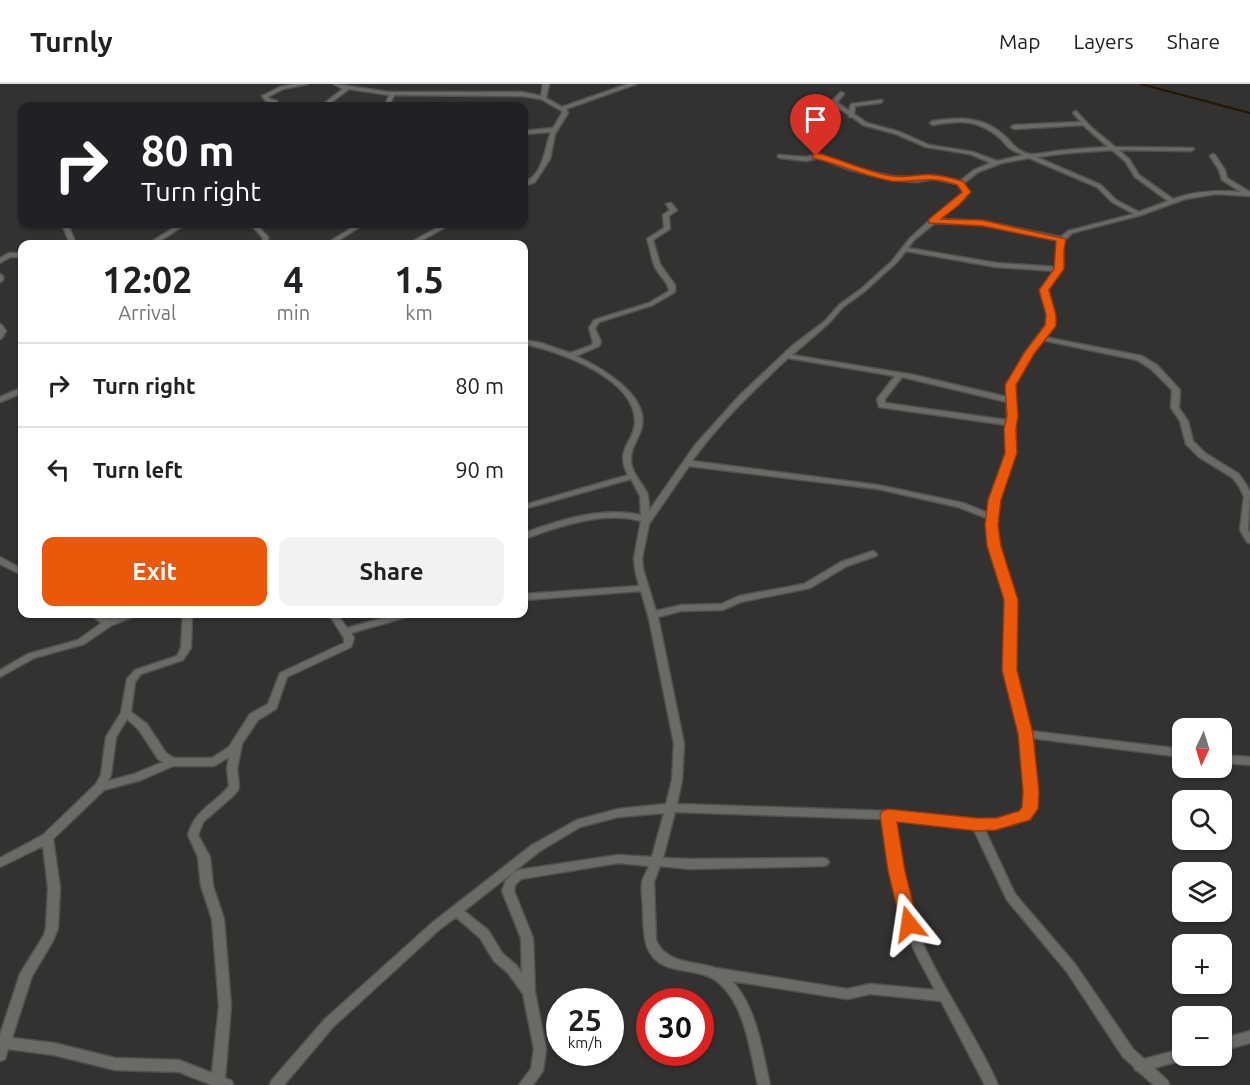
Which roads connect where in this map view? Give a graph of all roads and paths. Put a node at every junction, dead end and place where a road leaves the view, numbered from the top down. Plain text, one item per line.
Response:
1 (304, 84) edge
2 (337, 84) edge
3 (546, 84) edge
4 (633, 84) edge
5 (348, 86) edge
6 (499, 86) dead end
7 (390, 93) junction
8 (841, 94) dead end
9 (504, 95) junction
10 (880, 101) dead end
11 (275, 102) edge
12 (328, 102) edge
13 (389, 102) edge
14 (546, 102) junction
15 (562, 109) junction
16 (1076, 113) dead end
17 (851, 116) junction
18 (933, 123) dead end
19 (1084, 123) junction
20 (1003, 127) dead end
21 (1014, 127) dead end
22 (990, 129) junction
23 (554, 130) junction
24 (528, 132) edge
25 (1114, 148) junction
26 (1191, 149) dead end
27 (780, 156) dead end
28 (1213, 156) dead end
29 (1029, 157) junction
30 (998, 164) junction
31 (528, 183) edge
32 (960, 183) junction
33 (1249, 194) edge
34 (1172, 201) junction
35 (669, 204) dead end
36 (1139, 214) junction
37 (932, 221) junction
38 (177, 228) edge
39 (257, 228) edge
40 (355, 228) edge
41 (441, 228) edge
42 (338, 238) joint
43 (1062, 239) junction
44 (157, 240) edge
45 (266, 240) edge
46 (335, 240) edge
47 (418, 240) edge
48 (905, 249) junction
49 (18, 255) edge
50 (0, 260) edge
51 (1059, 269) junction
52 (0, 326) edge
53 (0, 337) edge
54 (1041, 338) junction
55 (528, 343) edge
56 (569, 356) junction
57 (787, 356) junction
58 (900, 375) junction
59 (18, 393) edge
60 (0, 400) edge
61 (1010, 400) junction
62 (1010, 423) junction
63 (686, 463) junction
64 (633, 476) junction
65 (528, 506) edge
66 (992, 517) junction
67 (645, 522) junction
68 (528, 535) edge
69 (1250, 540) edge
70 (873, 554) dead end
71 (0, 560) edge
72 (18, 570) edge
73 (645, 588) junction
74 (528, 597) edge
75 (652, 615) junction
76 (101, 618) edge
77 (122, 618) edge
78 (187, 618) edge
79 (334, 618) edge
80 (393, 618) edge
81 (109, 623) junction
82 (345, 632) junction
83 (0, 674) edge
84 (126, 713) junction
85 (1026, 734) junction
86 (237, 744) junction
87 (1172, 752) edge
88 (1232, 760) edge
89 (1250, 761) edge
90 (172, 762) junction
91 (100, 787) junction
92 (669, 808) junction
93 (888, 815) junction
94 (977, 824) junction
95 (47, 837) junction
96 (656, 862) junction
97 (823, 862) dead end
98 (0, 863) edge
99 (456, 911) junction
100 (714, 972) junction
101 (529, 992) junction
102 (944, 996) junction
103 (1250, 1037) edge
104 (1232, 1042) edge
105 (3, 1049) edge
106 (1172, 1058) edge
107 (1140, 1066) junction
108 (223, 1083) edge
109 (276, 1085) edge
110 (525, 1085) edge
111 (764, 1085) edge
112 (992, 1085) edge
113 (1163, 1085) edge

1 - 11 street
2 - 5 street
3 - 14 street
4 - 15 street
5 - 7 street
5 - 12 street
6 - 9 street
7 - 9 street
7 - 13 street
8 - 17 street
9 - 14 street
10 - 17 street
14 - 15 street
15 - 23 street
16 - 19 street
17 - 30 street
18 - 22 street
19 - 21 street
19 - 25 street
20 - 22 street
22 - 29 street
23 - 24 street
23 - 31 street
25 - 26 street
25 - 29 street
25 - 34 street
27 - 32 street
28 - 33 street
29 - 30 street
29 - 36 street
30 - 32 street
32 - 37 street
33 - 34 street
34 - 36 street
35 - 56 street
36 - 43 street
37 - 43 street
37 - 48 street
38 - 44 street
39 - 45 street
40 - 42 street
41 - 47 street
42 - 46 street
43 - 51 street
48 - 51 street
48 - 57 street
49 - 50 street
51 - 54 street
52 - 53 street
54 - 61 street
54 - 69 street
55 - 56 street
56 - 64 street
57 - 58 street
57 - 63 street
58 - 61 street
58 - 62 street
59 - 60 street
61 - 62 street
62 - 66 street
63 - 66 street
63 - 67 street
64 - 65 street
64 - 67 street
66 - 85 street
67 - 68 street
67 - 73 street
70 - 75 street
71 - 72 street
73 - 74 street
73 - 75 street
75 - 92 street
76 - 81 street
77 - 81 street
78 - 84 street
79 - 82 street
80 - 82 street
81 - 83 street
82 - 86 street
84 - 90 street
84 - 91 street
85 - 87 street
85 - 94 street
86 - 90 street
86 - 108 street
88 - 89 street
90 - 91 street
91 - 95 street
92 - 93 street
92 - 96 street
92 - 99 street
93 - 94 street
93 - 102 street
94 - 107 street
95 - 98 street
95 - 105 street
96 - 97 street
96 - 100 street
96 - 101 street
99 - 101 street
99 - 109 street
100 - 102 street
100 - 111 street
101 - 110 street
102 - 112 street
103 - 104 street
105 - 108 street
106 - 107 street
107 - 113 street

